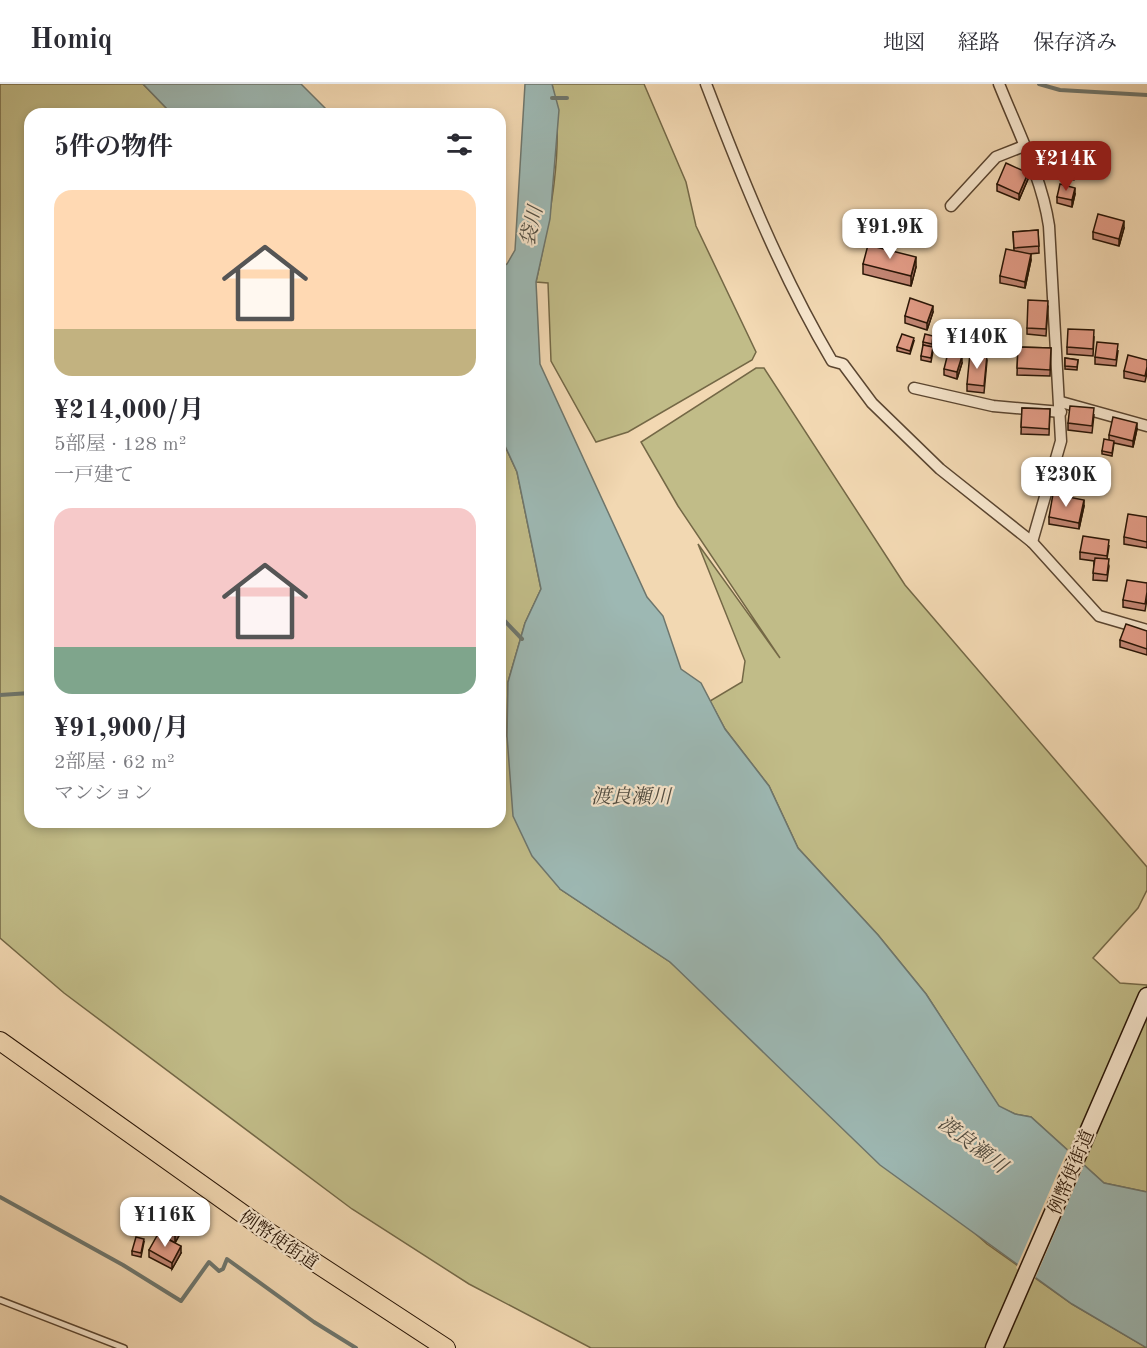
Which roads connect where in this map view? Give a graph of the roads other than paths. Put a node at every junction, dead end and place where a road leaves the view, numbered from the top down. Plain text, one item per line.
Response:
1 (706, 84) edge
2 (999, 84) edge
3 (1024, 146) junction
4 (951, 206) dead end
5 (914, 388) dead end
6 (1061, 407) junction
7 (1147, 426) edge
8 (1032, 542) junction
9 (1147, 630) edge
10 (1147, 996) edge
11 (0, 1041) edge
12 (0, 1300) edge
13 (124, 1348) edge
14 (446, 1348) edge
15 (994, 1348) edge

1 - 8 street
2 - 3 street
3 - 4 street
3 - 6 street
5 - 6 street
6 - 7 street
6 - 8 street
8 - 9 street
10 - 15 main road, 例幣使街道
11 - 14 main road, 例幣使街道
12 - 13 lane

